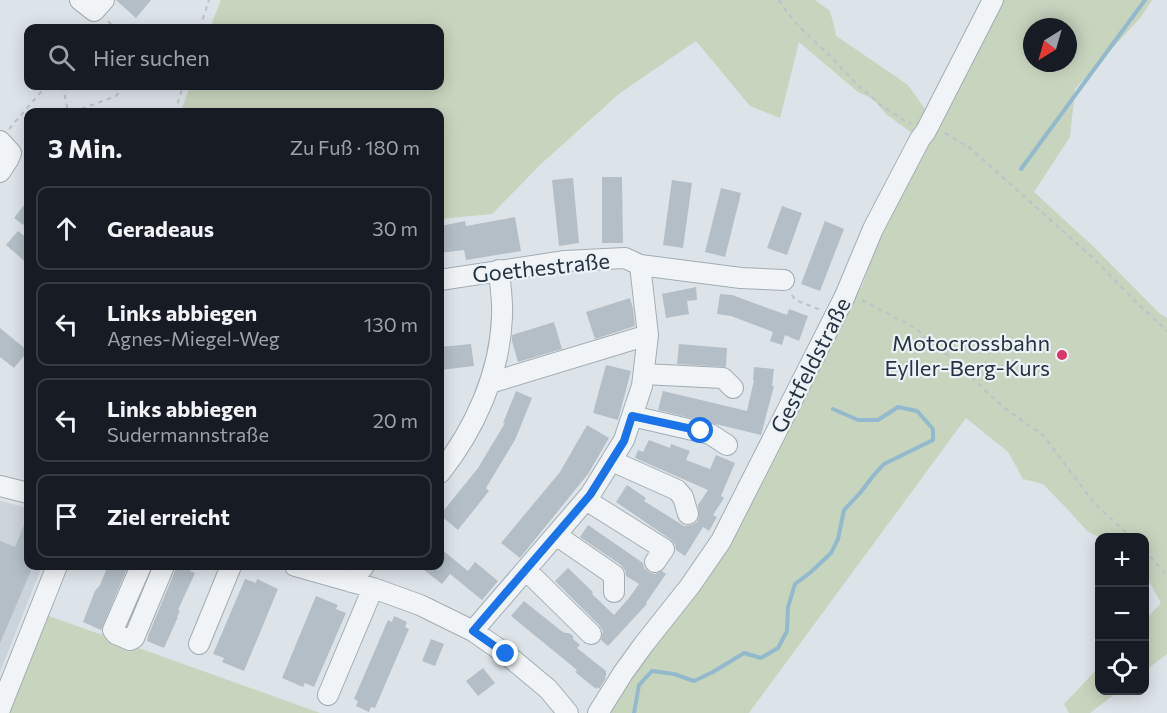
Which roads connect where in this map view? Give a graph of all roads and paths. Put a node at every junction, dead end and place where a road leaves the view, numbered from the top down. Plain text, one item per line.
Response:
1 (80, 0) edge
2 (104, 0) edge
3 (209, 0) edge
4 (778, 0) edge
5 (993, 0) edge
6 (202, 24) edge
7 (44, 90) edge
8 (64, 90) edge
9 (121, 90) edge
10 (182, 90) edge
11 (34, 108) edge
12 (67, 108) edge
13 (84, 108) edge
14 (176, 108) edge
15 (24, 125) edge
16 (928, 128) junction
17 (12, 147) edge
18 (0, 172) edge
19 (639, 264) junction
20 (499, 270) junction
21 (444, 279) edge
22 (784, 280) joint
23 (845, 296) junction
24 (834, 316) junction
25 (1167, 331) edge
26 (648, 335) junction
27 (644, 374) junction
28 (490, 383) junction
29 (733, 388) dead end
30 (632, 416) junction
31 (727, 445) dead end
32 (612, 461) junction
33 (444, 467) edge
34 (0, 486) edge
35 (24, 492) edge
36 (586, 500) junction
37 (688, 514) dead end
38 (1128, 533) edge
39 (556, 535) junction
40 (1149, 555) edge
41 (655, 562) dead end
42 (55, 570) edge
43 (139, 570) edge
44 (162, 570) edge
45 (229, 570) edge
46 (309, 570) edge
47 (361, 570) edge
48 (526, 570) junction
49 (1167, 575) edge
50 (351, 582) junction
51 (373, 588) junction
52 (614, 592) dead end
53 (473, 631) junction
54 (591, 634) dead end
55 (199, 644) dead end
56 (328, 695) dead end
57 (0, 709) edge
58 (568, 713) edge
59 (598, 713) edge

1 - 2 street
3 - 6 path
4 - 16 path
5 - 16 street, Gestfeldstraße
7 - 11 path
8 - 12 path
9 - 13 path
10 - 14 path
15 - 17 path
16 - 23 street, Gestfeldstraße
16 - 25 path
17 - 18 street
19 - 20 street, Goethestraße
19 - 22 street, Goethestraße
19 - 26 street
20 - 21 street, Goethestraße
20 - 28 street
22 - 24 path
23 - 24 street, Gestfeldstraße
23 - 38 path
24 - 59 street, Gestfeldstraße
26 - 27 street
26 - 28 street
27 - 29 street
27 - 30 street
28 - 33 street
30 - 31 street
30 - 32 street
32 - 36 street
32 - 37 street
34 - 35 street
36 - 39 street
36 - 41 street
39 - 48 street
39 - 52 street
40 - 49 path
42 - 57 street
43 - 44 street
45 - 55 street
46 - 50 street
47 - 50 street
48 - 53 street
48 - 54 street
50 - 51 street
51 - 53 street
51 - 56 street
53 - 58 street

